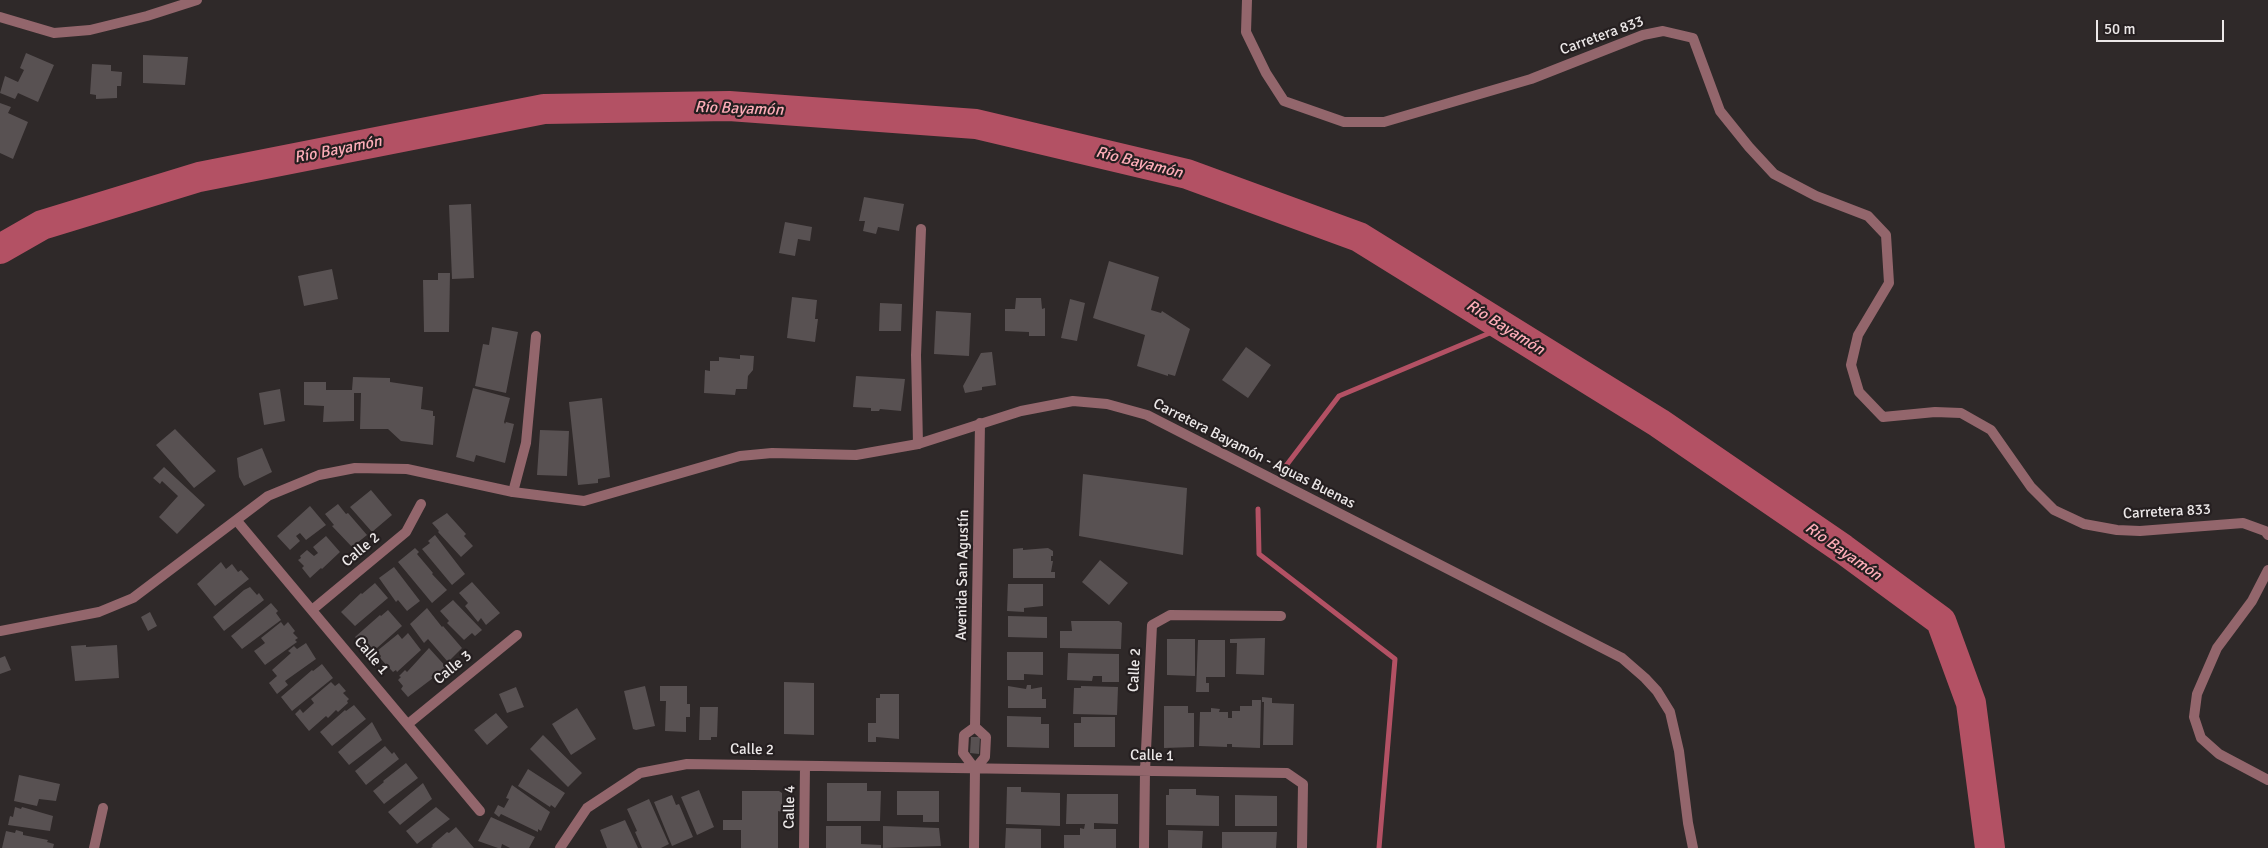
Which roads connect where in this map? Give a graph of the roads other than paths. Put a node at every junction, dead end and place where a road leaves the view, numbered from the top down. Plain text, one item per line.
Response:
1 (198, 0) edge
2 (1246, 0) edge
3 (1, 19) edge
4 (921, 229) dead end
5 (536, 336) dead end
6 (980, 423) junction
7 (918, 444) junction
8 (513, 492) junction
9 (421, 504) dead end
10 (237, 521) junction
11 (2268, 535) edge
12 (2268, 570) edge
13 (312, 610) junction
14 (1281, 616) dead end
15 (0, 631) edge
16 (517, 636) dead end
17 (408, 724) junction
18 (975, 726) junction
19 (805, 766) junction
20 (975, 769) junction
21 (1145, 771) junction
22 (2268, 780) edge
23 (103, 808) dead end
24 (480, 811) dead end
25 (94, 848) edge
26 (560, 848) edge
27 (804, 848) edge
28 (974, 848) edge
29 (1144, 848) edge
30 (1302, 848) edge
31 (1693, 848) edge

1 - 3 street
2 - 11 street, Carretera 833
4 - 7 street
5 - 8 street
6 - 7 street, Carretera Bayamón - Aguas Buenas
6 - 18 street, Avenida San Agustín
6 - 31 street, Carretera Bayamón - Aguas Buenas
7 - 8 street, Carretera Bayamón - Aguas Buenas
8 - 10 street, Carretera Bayamón - Aguas Buenas
9 - 13 street, Calle 2
10 - 13 street, Calle 1
10 - 15 street, Carretera Bayamón - Aguas Buenas
12 - 22 street
13 - 17 street, Calle 1
14 - 21 street, Calle 2
16 - 17 street, Calle 3
17 - 24 street, Calle 1
18 - 20 street, Avenida San Agustín
18 - 20 street, Avenida San Agustín
19 - 20 street, Calle 2
19 - 26 street, Calle 2
19 - 27 street, Calle 4
20 - 21 street, Calle 1
20 - 28 street, Avenida San Agustín
21 - 29 street, Calle 2
21 - 30 street, Calle 1
23 - 25 street

